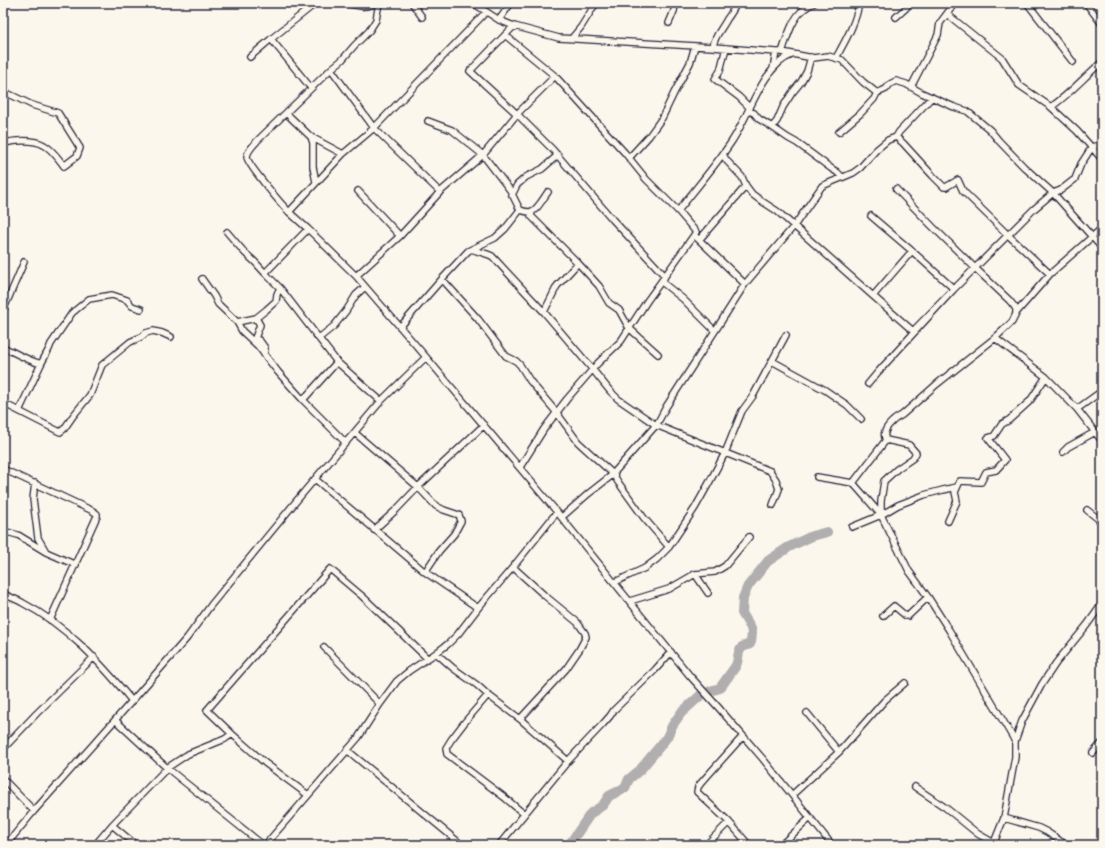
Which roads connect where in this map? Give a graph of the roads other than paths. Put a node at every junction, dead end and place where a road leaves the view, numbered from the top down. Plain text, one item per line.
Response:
1 (316, 3) edge
2 (344, 3) edge
3 (376, 3) edge
4 (379, 3) edge
5 (412, 3) edge
6 (473, 3) edge
7 (512, 3) edge
8 (596, 3) edge
9 (673, 3) edge
10 (737, 3) edge
11 (814, 3) edge
12 (909, 3) edge
13 (955, 3) edge
14 (1027, 3) edge
15 (1086, 3) edge
16 (857, 4) edge
17 (486, 12) junction
18 (947, 14) junction
19 (422, 17) dead end
20 (896, 17) dead end
21 (499, 20) junction
22 (669, 23) dead end
23 (1102, 24) edge
24 (514, 26) junction
25 (505, 36) junction
26 (572, 38) junction
27 (271, 39) junction
28 (694, 46) junction
29 (712, 47) junction
30 (726, 48) junction
31 (779, 52) junction
32 (794, 54) junction
33 (250, 57) dead end
34 (811, 57) junction
35 (836, 58) junction
36 (1073, 62) dead end
37 (1102, 62) edge
38 (331, 69) junction
39 (773, 70) junction
40 (555, 76) junction
41 (911, 87) junction
42 (311, 88) junction
43 (3, 92) edge
44 (877, 93) junction
45 (932, 97) junction
46 (1051, 107) junction
47 (749, 110) junction
48 (286, 113) junction
49 (517, 114) junction
50 (428, 121) dead end
51 (772, 127) junction
52 (374, 128) junction
53 (839, 132) dead end
54 (312, 137) junction
55 (896, 137) junction
56 (1102, 143) edge
57 (3, 144) edge
58 (1092, 146) junction
59 (343, 154) junction
60 (723, 154) junction
61 (558, 155) junction
62 (483, 156) junction
63 (629, 158) junction
64 (1102, 159) edge
65 (842, 177) junction
66 (316, 182) junction
67 (746, 186) junction
68 (896, 189) dead end
69 (358, 191) dead end
70 (440, 192) junction
71 (548, 192) dead end
72 (1053, 194) junction
73 (512, 195) junction
74 (520, 210) junction
75 (532, 211) junction
76 (678, 211) junction
77 (289, 212) junction
78 (870, 216) dead end
79 (794, 226) junction
80 (1102, 228) edge
81 (308, 229) junction
82 (227, 232) dead end
83 (694, 235) junction
84 (1008, 235) junction
85 (400, 236) junction
86 (1092, 237) junction
87 (700, 240) junction
88 (1102, 248) edge
89 (472, 249) junction
90 (912, 251) junction
91 (24, 262) dead end
92 (578, 263) junction
93 (975, 268) junction
94 (265, 273) junction
95 (1050, 274) junction
96 (356, 276) junction
97 (665, 276) junction
98 (202, 279) dead end
99 (442, 279) junction
100 (745, 284) junction
101 (365, 287) junction
102 (280, 288) junction
103 (954, 289) junction
104 (873, 296) junction
105 (141, 309) dead end
106 (3, 310) edge
107 (544, 312) junction
108 (1016, 313) junction
109 (256, 318) junction
110 (237, 322) junction
111 (400, 327) junction
112 (629, 328) junction
113 (715, 331) junction
114 (786, 335) dead end
115 (171, 338) dead end
116 (319, 338) junction
117 (995, 338) junction
118 (3, 346) edge
119 (264, 354) junction
120 (658, 354) dead end
121 (426, 357) junction
122 (772, 361) junction
123 (337, 362) junction
124 (40, 364) junction
125 (593, 370) junction
126 (1046, 377) junction
127 (868, 384) dead end
128 (1102, 391) edge
129 (303, 400) junction
130 (381, 401) junction
131 (3, 403) edge
132 (1077, 409) junction
133 (19, 411) junction
134 (558, 413) junction
135 (861, 419) dead end
136 (484, 425) junction
137 (656, 425) junction
138 (355, 432) junction
139 (1095, 432) junction
140 (886, 440) junction
141 (1102, 441) edge
142 (346, 443) junction
143 (1063, 452) dead end
144 (725, 453) junction
145 (520, 468) junction
146 (3, 469) edge
147 (613, 474) junction
148 (817, 477) dead end
149 (315, 479) junction
150 (35, 483) junction
151 (853, 483) junction
152 (418, 487) junction
153 (957, 487) junction
154 (773, 505) dead end
155 (1087, 510) dead end
156 (557, 512) junction
157 (881, 515) junction
158 (562, 517) junction
159 (948, 521) dead end
160 (1102, 522) edge
161 (852, 527) dead end
162 (374, 530) junction
163 (3, 531) edge
164 (749, 537) dead end
165 (669, 547) junction
166 (46, 552) junction
167 (76, 564) junction
168 (513, 567) junction
169 (425, 572) junction
170 (695, 574) junction
171 (615, 582) junction
172 (708, 593) dead end
173 (3, 594) edge
174 (928, 597) junction
175 (630, 601) junction
176 (1102, 604) edge
177 (478, 608) junction
178 (883, 616) dead end
179 (50, 620) junction
180 (324, 648) dead end
181 (671, 652) junction
182 (436, 653) junction
183 (94, 657) junction
184 (427, 658) junction
185 (905, 683) dead end
186 (488, 695) junction
187 (132, 701) junction
188 (380, 704) junction
189 (807, 713) dead end
190 (520, 719) junction
191 (115, 720) junction
192 (232, 734) junction
193 (744, 736) junction
194 (1015, 740) junction
195 (1102, 743) edge
196 (3, 749) edge
197 (347, 750) junction
198 (839, 752) junction
199 (1093, 753) dead end
200 (568, 761) junction
201 (166, 768) junction
202 (3, 779) edge
203 (915, 787) dead end
204 (308, 795) junction
205 (792, 795) junction
206 (34, 811) junction
207 (524, 814) junction
208 (810, 818) junction
209 (1004, 818) junction
210 (730, 822) junction
211 (112, 825) junction
212 (993, 844) edge
213 (6, 845) edge
214 (95, 845) edge
215 (136, 845) edge
216 (264, 845) edge
217 (462, 845) edge
218 (499, 845) edge
219 (706, 845) edge
220 (749, 845) edge
221 (782, 845) edge
222 (832, 845) edge
223 (1066, 845) edge

1 - 27 street
2 - 3 street
4 - 38 street
5 - 19 street
6 - 17 street
7 - 21 street
8 - 26 street
9 - 22 street
10 - 29 street
11 - 31 street
12 - 20 street
13 - 18 street
14 - 36 street
15 - 23 street
16 - 35 street
17 - 21 street
17 - 52 street
18 - 41 street
18 - 46 street
21 - 24 street
24 - 25 street
24 - 26 street
25 - 40 street
25 - 49 street
26 - 28 street
27 - 33 street
27 - 42 street
28 - 29 street
28 - 63 street
29 - 30 street
30 - 31 street
30 - 47 street
31 - 32 street
31 - 39 street
32 - 34 street
32 - 39 street
34 - 35 street
34 - 51 street
35 - 44 street
37 - 46 street
38 - 42 street
38 - 52 street
39 - 47 street
40 - 49 street
40 - 63 street
41 - 44 street
41 - 45 street
42 - 48 street
43 - 57 street
44 - 53 street
45 - 55 street
45 - 72 street
46 - 58 street
47 - 51 street
47 - 60 street
48 - 54 street
48 - 77 street
49 - 61 street
49 - 62 street
50 - 62 street
51 - 65 street
52 - 59 street
52 - 70 street
54 - 59 street
54 - 66 street
55 - 65 street
55 - 84 street
56 - 58 street
58 - 64 street
58 - 72 street
59 - 66 street
60 - 67 street
60 - 76 street
61 - 73 street
61 - 97 street
62 - 70 street
62 - 73 street
63 - 76 street
65 - 79 street
66 - 77 street
67 - 79 street
67 - 87 street
68 - 93 street
69 - 85 street
70 - 85 street
71 - 75 street
72 - 84 street
72 - 86 street
73 - 74 street
74 - 75 street
74 - 89 street
75 - 92 street
76 - 83 street
77 - 81 street
78 - 90 street
79 - 100 street
79 - 104 street
80 - 86 street
81 - 94 street
81 - 96 street
82 - 94 street
83 - 87 street
83 - 97 street
84 - 93 street
84 - 95 street
85 - 96 street
86 - 88 street
86 - 95 street
87 - 100 street
89 - 99 street
89 - 107 street
90 - 103 street
90 - 104 street
91 - 106 street
92 - 107 street
92 - 112 street
93 - 103 street
93 - 108 street
94 - 102 street
95 - 108 street
96 - 101 street
97 - 112 street
97 - 113 street
98 - 110 street
99 - 111 street
99 - 134 street
100 - 113 street
101 - 111 street
101 - 116 street
102 - 109 street
102 - 116 street
103 - 104 street
103 - 127 street
105 - 124 street
107 - 125 street
108 - 117 street
109 - 110 street
109 - 119 street
110 - 119 street
111 - 121 street
112 - 120 street
112 - 125 street
113 - 137 street
114 - 122 street
115 - 133 street
116 - 123 street
117 - 126 street
117 - 140 street
118 - 124 street
119 - 129 street
121 - 130 street
121 - 136 street
122 - 135 street
122 - 144 street
123 - 129 street
123 - 130 street
124 - 133 street
125 - 134 street
125 - 137 street
126 - 132 street
126 - 153 street
128 - 132 street
129 - 142 street
130 - 138 street
131 - 133 street
132 - 139 street
134 - 145 street
134 - 147 street
136 - 145 street
136 - 152 street
137 - 144 street
137 - 147 street
138 - 142 street
138 - 152 street
139 - 141 street
139 - 143 street
140 - 151 street
140 - 157 street
142 - 149 street
144 - 154 street
144 - 165 street
145 - 156 street
146 - 150 street
147 - 158 street
147 - 165 street
148 - 151 street
149 - 162 street
149 - 187 street
150 - 166 street
150 - 167 street
151 - 157 street
152 - 162 street
152 - 169 street
153 - 157 street
153 - 159 street
155 - 160 street
156 - 158 street
156 - 168 street
157 - 161 street
157 - 174 street
158 - 171 street
162 - 169 street
163 - 166 street
164 - 170 street
165 - 171 street
166 - 167 street
167 - 179 street
168 - 177 street
168 - 190 street
169 - 177 street
170 - 172 street
170 - 175 street
171 - 175 street
173 - 179 street
174 - 178 street
174 - 194 street
175 - 181 street
176 - 194 street
177 - 182 street
179 - 183 street
180 - 188 street
181 - 193 street
181 - 200 street
182 - 184 street
182 - 186 street
183 - 187 street
183 - 196 street
184 - 188 street
184 - 192 street
185 - 198 street
186 - 190 street
186 - 207 street
187 - 191 street
188 - 197 street
189 - 198 street
190 - 200 street
191 - 201 street
191 - 206 street
192 - 201 street
192 - 204 street
193 - 205 street
193 - 210 street
194 - 209 street
195 - 199 street
197 - 204 street
197 - 217 street
198 - 205 street
200 - 207 street
201 - 211 street
201 - 216 street
202 - 206 street
203 - 212 street
204 - 216 street
205 - 208 street
206 - 213 street
207 - 218 street
208 - 221 street
208 - 222 street
209 - 212 street
209 - 223 street
210 - 219 street
210 - 220 street
211 - 214 street
211 - 215 street

